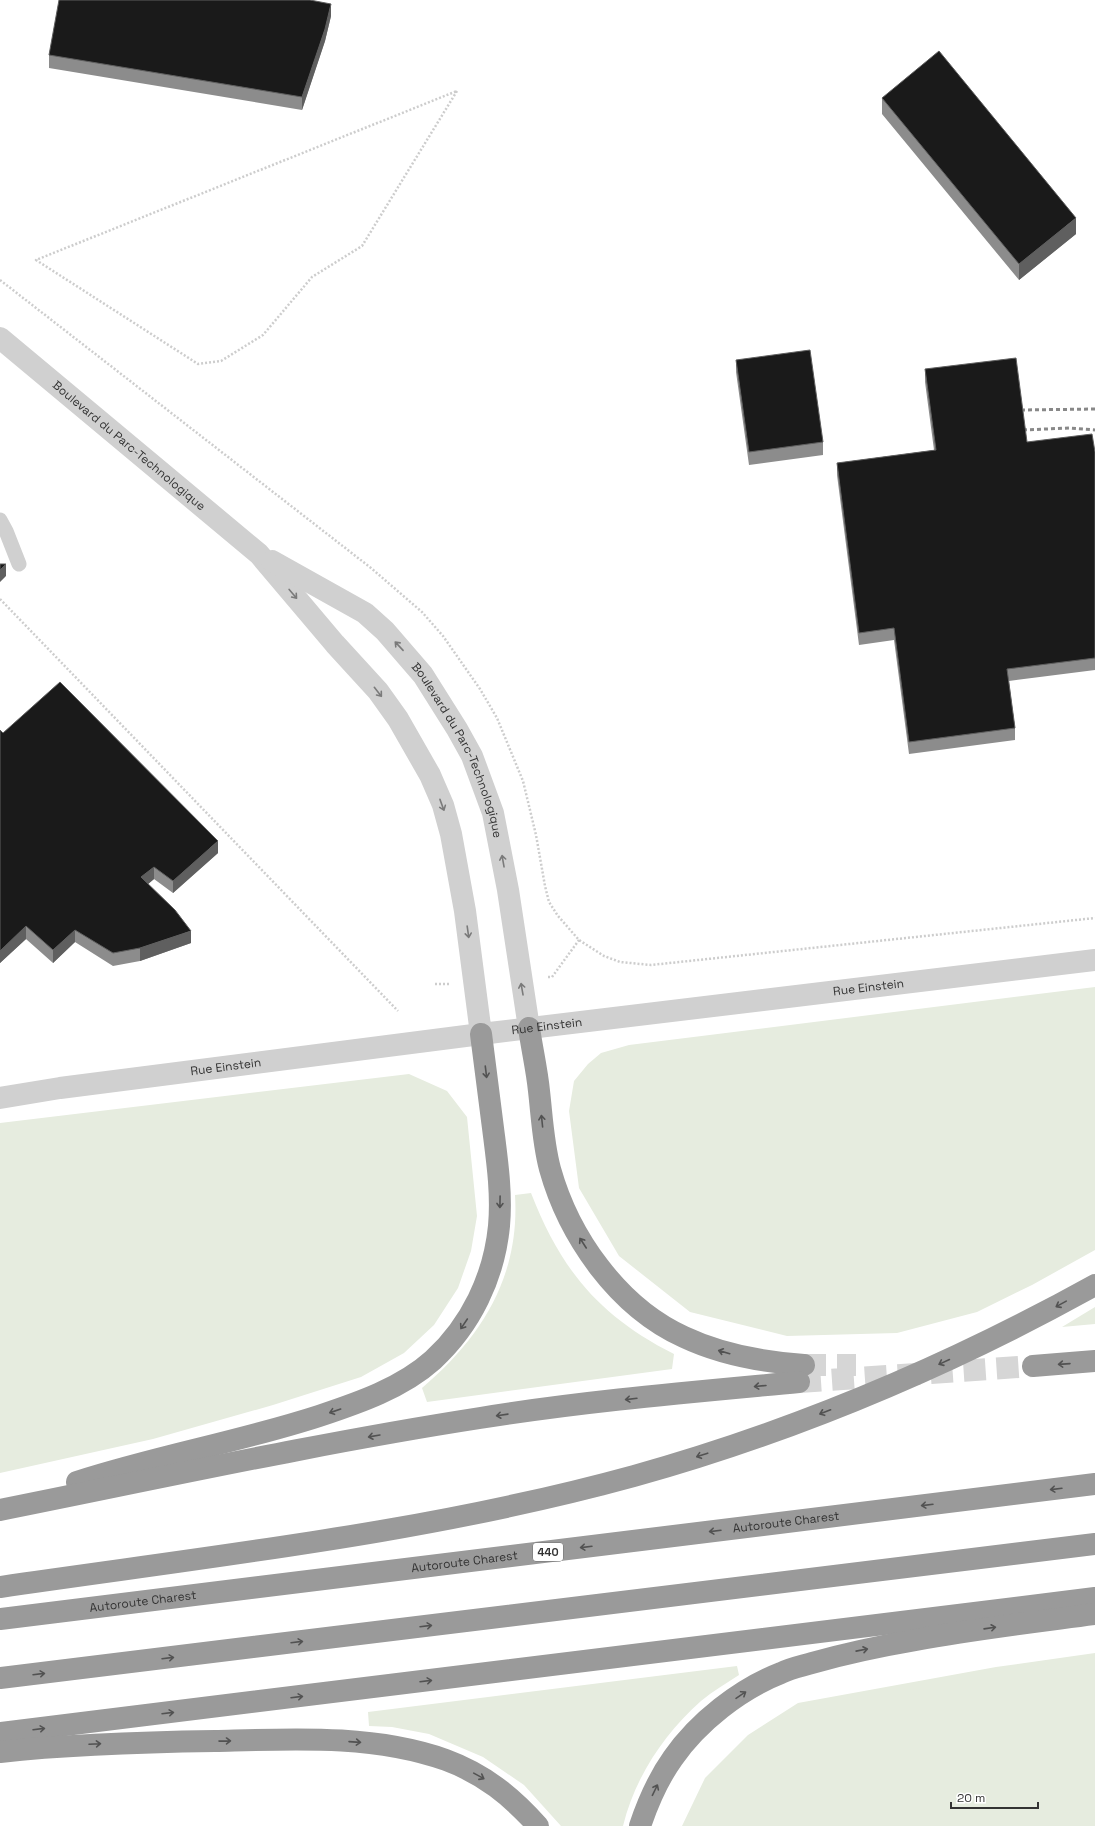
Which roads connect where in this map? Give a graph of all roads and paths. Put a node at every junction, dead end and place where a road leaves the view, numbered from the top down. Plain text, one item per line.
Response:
1 (36, 260) joint
2 (0, 338) edge
3 (0, 520) edge
4 (259, 554) junction
5 (19, 564) dead end
6 (0, 600) edge
7 (1095, 918) edge
8 (1095, 960) edge
9 (552, 977) dead end
10 (398, 1012) dead end
11 (529, 1028) junction
12 (481, 1034) junction
13 (0, 1098) edge
14 (1095, 1285) edge
15 (1095, 1362) edge
16 (1033, 1366) tunnel mouth
17 (1095, 1484) edge
18 (0, 1509) edge
19 (1095, 1544) edge
20 (0, 1587) edge
21 (1095, 1598) edge
22 (1095, 1614) edge
23 (0, 1619) edge
24 (0, 1678) edge
25 (0, 1734) edge
26 (0, 1752) edge
27 (538, 1826) edge
28 (640, 1826) edge

1 - 1 path
2 - 4 street, Boulevard du Parc-Technologique
3 - 5 lane
11 -> 4 street, Boulevard du Parc-Technologique
4 -> 12 street, Boulevard du Parc-Technologique
6 - 10 path
7 - 9 path
8 - 11 street, Rue Einstein
11 - 12 street, Rue Einstein
11 - 18 highway
12 - 13 street, Rue Einstein
12 -> 18 highway
14 -> 20 highway
15 -> 16 highway
17 -> 23 highway, Autoroute Charest / 440
24 -> 19 highway
25 -> 21 highway
28 -> 22 highway
26 -> 27 highway

